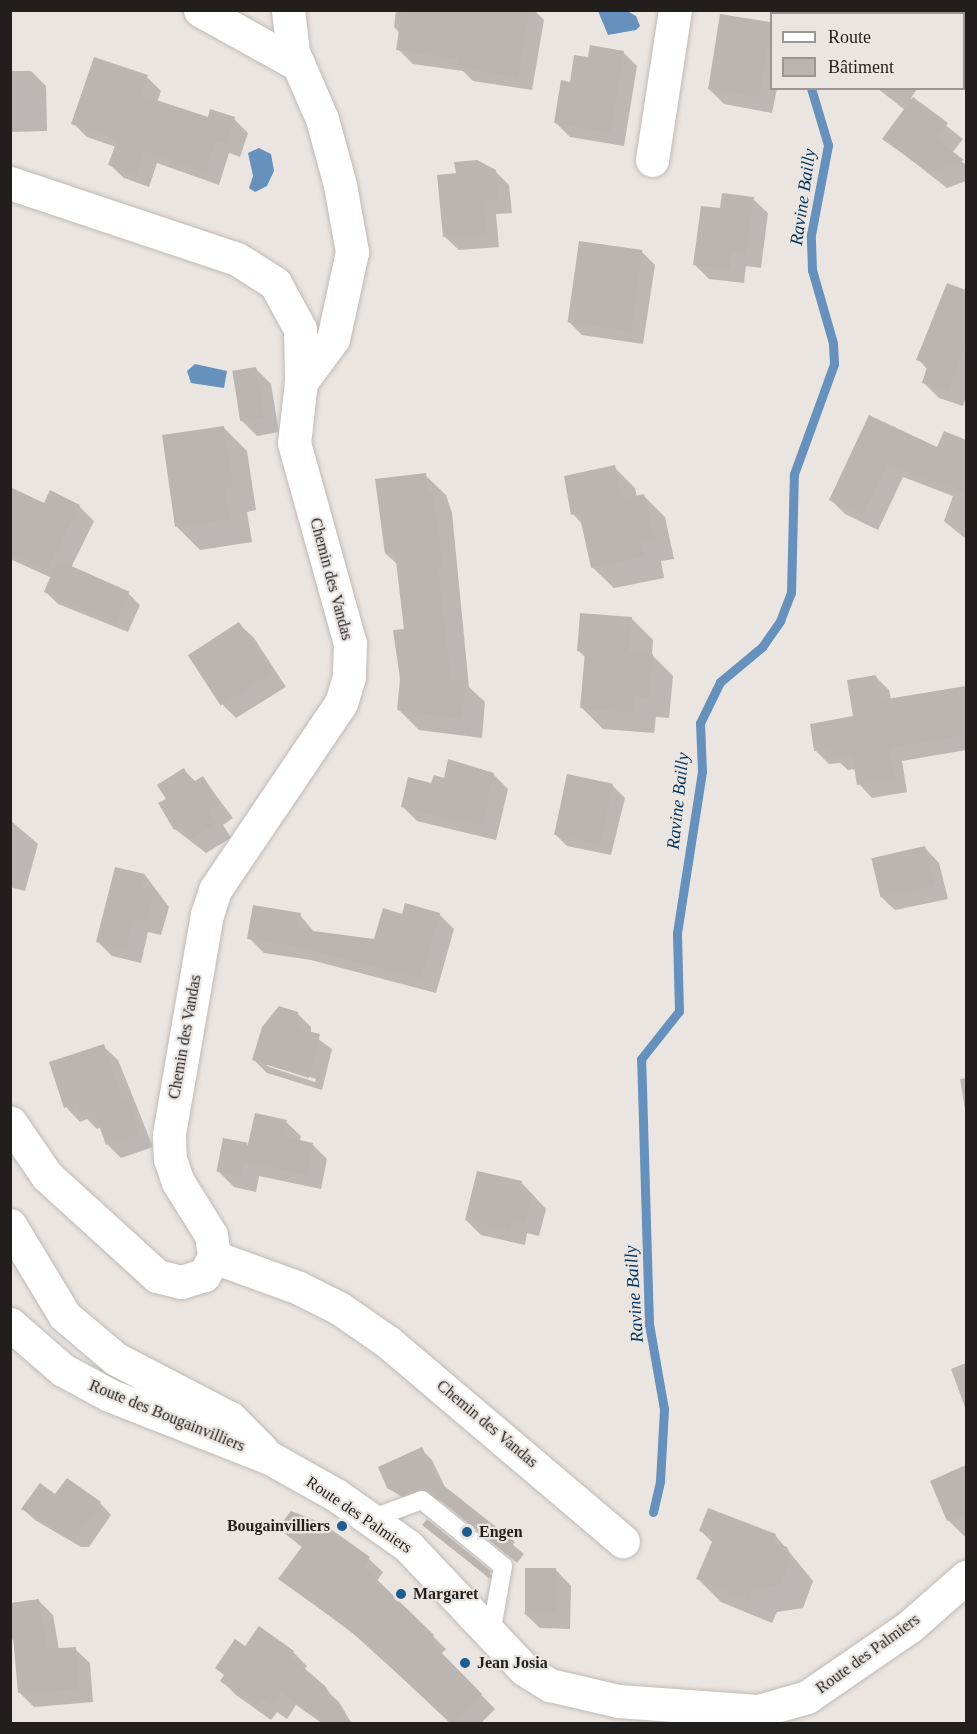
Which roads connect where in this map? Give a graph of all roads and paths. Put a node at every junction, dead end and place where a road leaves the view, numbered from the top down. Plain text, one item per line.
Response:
1 (200, 10) edge
2 (288, 10) edge
3 (675, 10) edge
4 (299, 64) junction
5 (652, 160) dead end
6 (10, 183) edge
7 (301, 382) junction
8 (10, 1122) edge
9 (10, 1225) edge
10 (214, 1257) junction
11 (10, 1324) edge
12 (270, 1458) junction
13 (371, 1519) junction
14 (623, 1541) dead end
15 (966, 1577) edge
16 (491, 1634) junction

1 - 4 street
2 - 4 street
3 - 5 street
4 - 7 street
6 - 7 street, Chemin des Vandas
7 - 10 street, Chemin des Vandas
8 - 10 street
9 - 12 street
10 - 14 street, Chemin des Vandas
11 - 12 street, Route des Bougainvilliers
12 - 13 street, Route des Palmiers
13 - 16 street, Route des Palmiers
13 - 16 lane
15 - 16 street, Route des Palmiers

